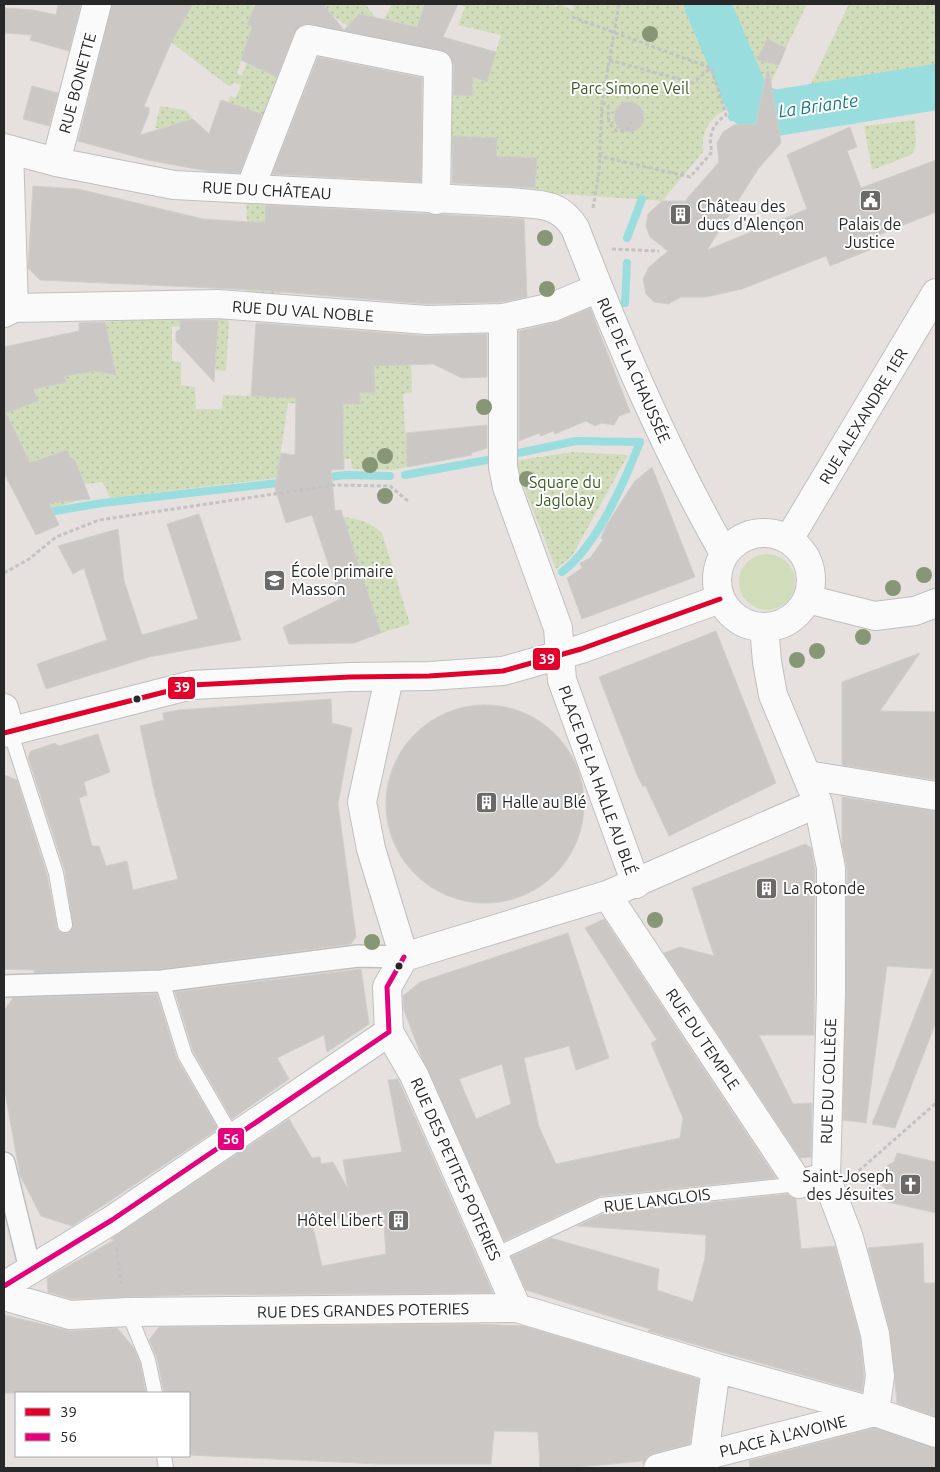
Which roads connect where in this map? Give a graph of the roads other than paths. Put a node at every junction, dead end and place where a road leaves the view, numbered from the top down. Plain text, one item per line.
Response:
1 (97, 4) edge
2 (6, 149) edge
3 (56, 162) junction
4 (250, 189) junction
5 (436, 200) junction
6 (533, 205) joint
7 (598, 288) junction
8 (936, 293) edge
9 (9, 310) edge
10 (502, 318) junction
11 (789, 539) junction
12 (724, 554) junction
13 (720, 599) junction
14 (808, 599) junction
15 (936, 603) edge
16 (764, 627) junction
17 (559, 656) junction
18 (388, 678) junction
19 (6, 724) edge
20 (807, 775) junction
21 (936, 796) edge
22 (818, 803) junction
23 (636, 884) junction
24 (607, 895) junction
25 (65, 925) dead end
26 (404, 957) junction
27 (162, 981) junction
28 (4, 986) edge
29 (389, 1032) junction
30 (233, 1138) junction
31 (4, 1163) edge
32 (800, 1184) junction
33 (829, 1185) junction
34 (495, 1255) junction
35 (30, 1269) junction
36 (4, 1286) edge
37 (4, 1296) edge
38 (517, 1308) junction
39 (128, 1312) junction
40 (716, 1368) junction
41 (155, 1392) edge
42 (875, 1412) junction
43 (936, 1433) edge
44 (704, 1456) junction
45 (658, 1468) edge

1 - 3 street, RUE BONETTE
2 - 3 street, RUE DU CHÂTEAU
2 - 9 street
3 - 4 street, RUE DU CHÂTEAU
4 - 5 street, RUE DU CHÂTEAU
4 - 5 street
5 - 6 street, RUE DU CHÂTEAU
6 - 7 street, RUE DE LA CHAUSSÉE
7 - 10 street, RUE DU VAL NOBLE
7 - 12 street, RUE DE LA CHAUSSÉE
8 - 11 street, RUE ALEXANDRE 1ER
9 - 10 street, RUE DU VAL NOBLE
10 - 17 street, PLACE DE LA HALLE AU BLÉ
11 - 12 street
11 - 14 street
12 - 13 street
13 - 16 street
13 - 17 street
14 - 15 street
14 - 16 street
16 - 20 street
17 - 18 street
17 - 23 street, PLACE DE LA HALLE AU BLÉ
18 - 19 street
18 - 26 street
19 - 25 lane
20 - 21 street
20 - 22 street
22 - 23 street
22 - 33 street, RUE DU COLLÈGE
23 - 24 street
24 - 26 street
24 - 32 street, RUE DU TEMPLE
26 - 27 street
26 - 29 street
27 - 28 street
27 - 30 lane
29 - 30 street
29 - 34 street, RUE DES PETITES POTERIES
30 - 35 street
31 - 35 street
32 - 33 street
32 - 34 lane, RUE LANGLOIS
33 - 42 street, RUE DU COLLÈGE
34 - 38 street, RUE DES PETITES POTERIES
35 - 36 street
37 - 39 street, RUE DES GRANDES POTERIES
38 - 39 street, RUE DES GRANDES POTERIES
38 - 40 street, RUE DES GRANDES POTERIES
39 - 41 lane
40 - 42 street, PLACE À L'AVOINE
40 - 44 street, PLACE À L'AVOINE
42 - 43 street
42 - 44 street, PLACE À L'AVOINE
44 - 45 street

